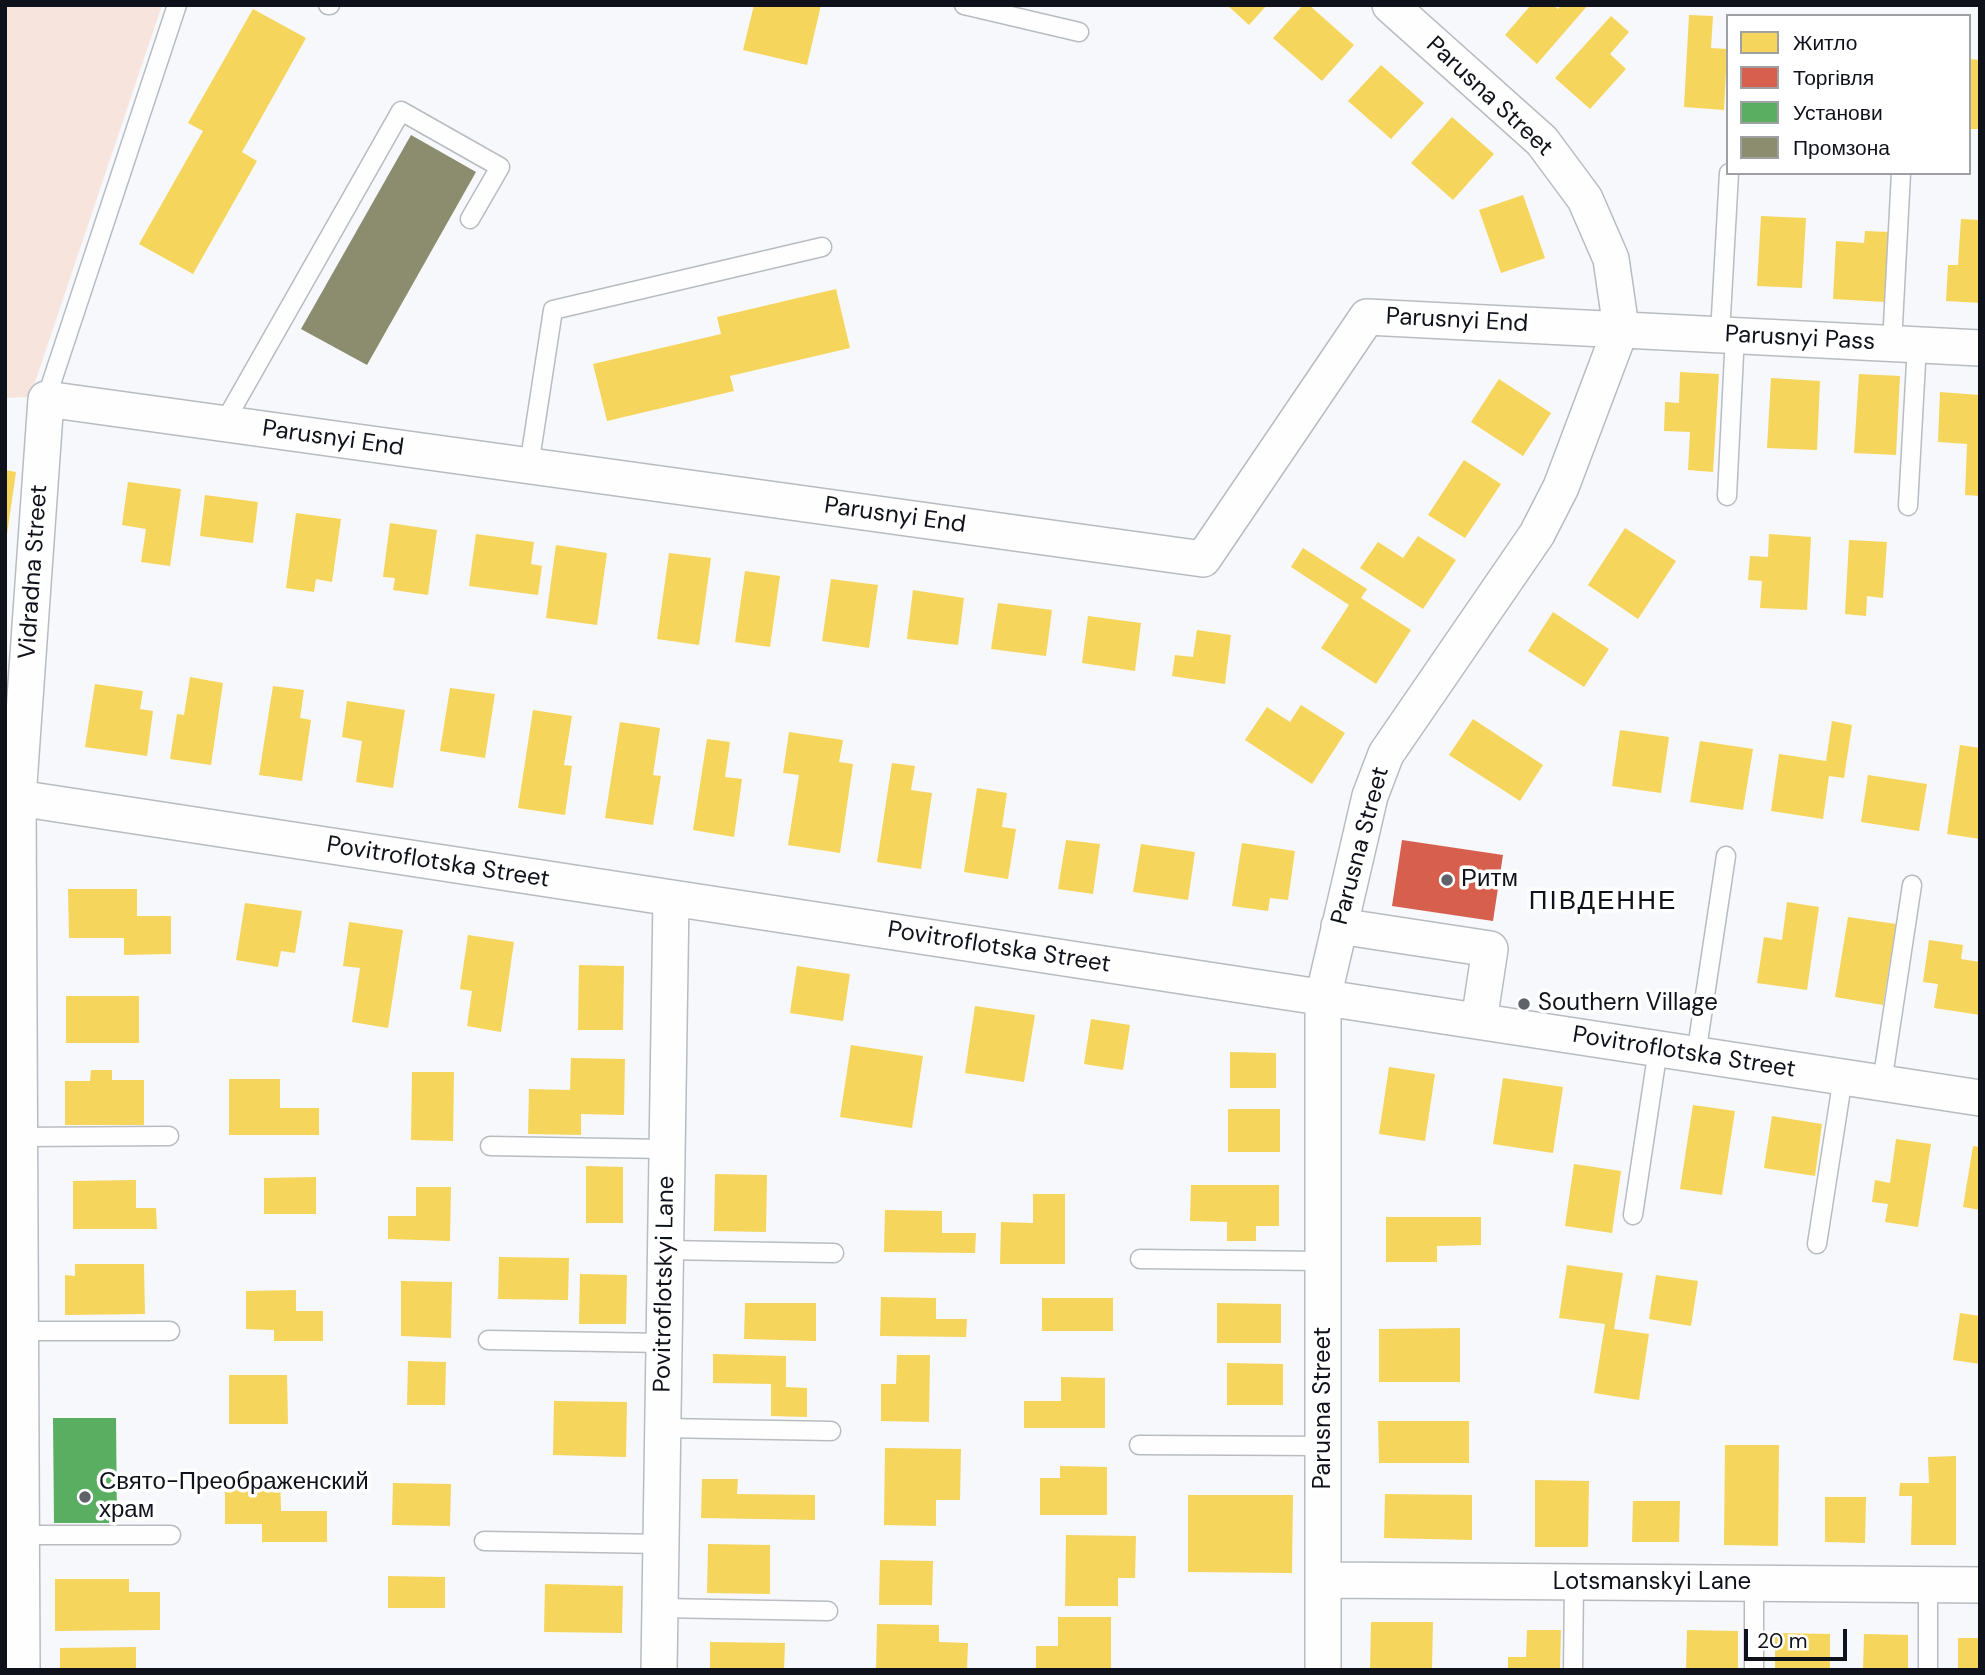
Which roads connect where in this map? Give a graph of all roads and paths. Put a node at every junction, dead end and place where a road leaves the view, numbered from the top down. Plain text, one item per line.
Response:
1 (177, 5) edge
2 (964, 5) edge
3 (1390, 5) edge
4 (1079, 32) dead end
5 (1729, 175) edge
6 (1901, 175) edge
7 (470, 219) dead end
8 (822, 247) dead end
9 (1621, 328) junction
10 (1728, 334) junction
11 (1904, 344) junction
12 (1980, 348) edge
13 (46, 399) junction
14 (224, 423) junction
15 (529, 466) junction
16 (1727, 496) dead end
17 (1908, 506) dead end
18 (18, 799) junction
19 (1726, 856) dead end
20 (1912, 885) dead end
21 (671, 899) junction
22 (1339, 926) junction
23 (1323, 998) junction
24 (1479, 1021) junction
25 (1658, 1049) junction
26 (1696, 1055) junction
27 (1843, 1077) junction
28 (1882, 1083) junction
29 (1980, 1098) edge
30 (169, 1136) dead end
31 (19, 1137) junction
32 (490, 1146) dead end
33 (667, 1149) junction
34 (1633, 1215) dead end
35 (1817, 1244) dead end
36 (666, 1250) junction
37 (834, 1253) dead end
38 (1140, 1259) dead end
39 (1323, 1261) junction
40 (170, 1331) dead end
41 (20, 1332) junction
42 (488, 1340) dead end
43 (664, 1343) junction
44 (663, 1428) junction
45 (831, 1432) dead end
46 (1139, 1445) dead end
47 (1324, 1446) junction
48 (21, 1535) junction
49 (171, 1535) dead end
50 (484, 1541) dead end
51 (661, 1544) junction
52 (1325, 1580) junction
53 (1574, 1582) junction
54 (1754, 1583) junction
55 (1928, 1584) junction
56 (1980, 1585) edge
57 (660, 1608) junction
58 (828, 1611) dead end
59 (22, 1670) edge
60 (659, 1670) edge
61 (1323, 1670) edge
62 (1573, 1670) edge
63 (1754, 1670) edge
64 (1928, 1670) edge

1 - 13 lane
2 - 4 lane
3 - 9 street, Parusna Street
5 - 10 lane
6 - 11 lane
7 - 14 lane
8 - 15 lane
9 - 10 street, Parusnyi Pass
9 - 15 street, Parusnyi End
9 - 22 street, Parusna Street
10 - 11 street, Parusnyi Pass
10 - 16 lane
11 - 12 street, Parusnyi Pass
11 - 17 lane
13 - 14 street, Parusnyi End
13 - 18 street, Vidradna Street
14 - 15 street, Parusnyi End
18 - 21 street, Povitroflotska Street
18 - 31 street, Vidradna Street
19 - 26 lane
20 - 28 lane
21 - 23 street, Povitroflotska Street
21 - 33 street, Povitroflotskyi Lane
22 - 23 street, Parusna Street
22 - 24 street
23 - 24 street, Povitroflotska Street
23 - 39 street, Parusna Street
24 - 25 street, Povitroflotska Street
25 - 26 street, Povitroflotska Street
25 - 34 lane
26 - 27 street, Povitroflotska Street
27 - 28 street, Povitroflotska Street
27 - 35 lane
28 - 29 street, Povitroflotska Street
30 - 31 lane
31 - 41 street, Vidradna Street
32 - 33 lane
33 - 36 street, Povitroflotskyi Lane
36 - 37 lane
36 - 43 street, Povitroflotskyi Lane
38 - 39 lane
39 - 47 street, Parusna Street
40 - 41 lane
41 - 48 street, Vidradna Street
42 - 43 lane
43 - 44 street, Povitroflotskyi Lane
44 - 45 lane
44 - 51 street, Povitroflotskyi Lane
46 - 47 lane
47 - 52 street, Parusna Street
48 - 49 lane
48 - 59 street, Vidradna Street
50 - 51 lane
51 - 57 street, Povitroflotskyi Lane
52 - 53 street, Lotsmanskyi Lane
52 - 61 street, Parusna Street
53 - 54 street, Lotsmanskyi Lane
53 - 62 lane
54 - 55 street, Lotsmanskyi Lane
54 - 63 lane
55 - 56 street, Lotsmanskyi Lane
55 - 64 lane
57 - 58 lane
57 - 60 street, Povitroflotskyi Lane

